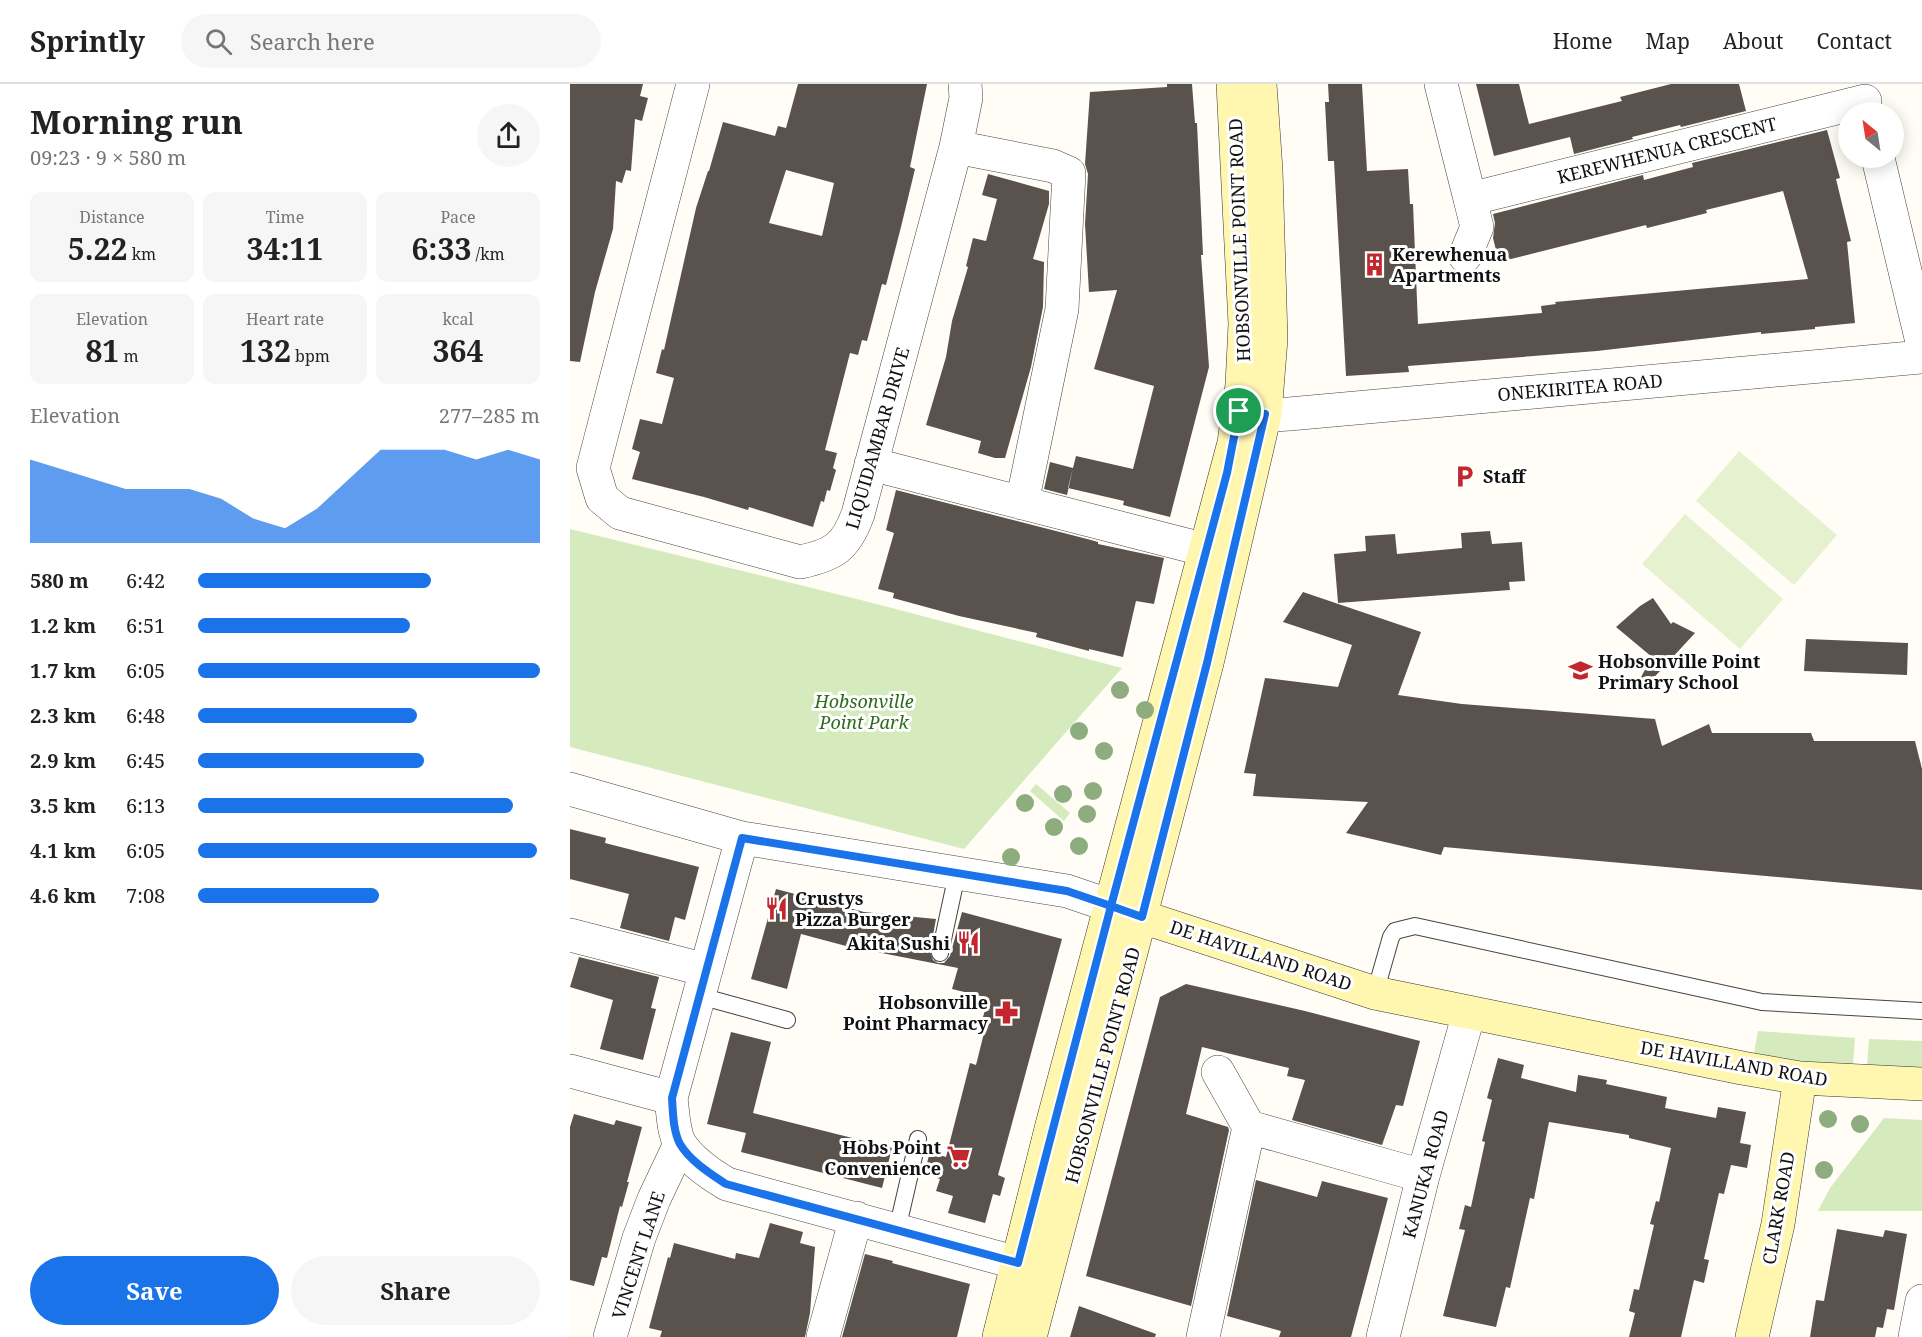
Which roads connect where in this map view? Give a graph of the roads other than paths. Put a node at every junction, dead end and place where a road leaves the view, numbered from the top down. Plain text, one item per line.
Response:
1 (693, 84) edge
2 (965, 84) edge
3 (1233, 84) edge
4 (1260, 84) edge
5 (1442, 84) edge
6 (1864, 99) edge
7 (956, 147) junction
8 (1880, 168) edge
9 (1470, 199) junction
10 (1466, 256) dead end
11 (1922, 342) edge
12 (1922, 357) edge
13 (1252, 413) junction
14 (871, 464) junction
15 (1022, 503) junction
16 (1206, 550) junction
17 (570, 789) edge
18 (742, 838) junction
19 (957, 874) junction
20 (1111, 906) junction
21 (1142, 917) junction
22 (570, 935) edge
23 (940, 953) dead end
24 (703, 983) junction
25 (1375, 993) junction
26 (1922, 1011) edge
27 (1469, 1012) junction
28 (787, 1020) dead end
29 (570, 1071) edge
30 (1218, 1072) dead end
31 (1800, 1078) junction
32 (1922, 1084) edge
33 (672, 1098) junction
34 (1249, 1127) junction
35 (918, 1140) dead end
36 (680, 1144) junction
37 (1423, 1176) junction
38 (856, 1218) junction
39 (897, 1230) junction
40 (1018, 1263) junction
41 (1922, 1302) edge
42 (614, 1336) edge
43 (823, 1337) edge
44 (999, 1337) edge
45 (1030, 1337) edge
46 (1203, 1337) edge
47 (1383, 1337) edge
48 (1752, 1337) edge
49 (1915, 1337) edge

1 - 14 street, LIQUIDAMBAR DRIVE
2 - 7 street, LIQUIDAMBAR DRIVE
3 - 13 street, HOBSONVILLE POINT ROAD
4 - 13 street, HOBSONVILLE POINT ROAD
5 - 9 street
6 - 9 street, KEREWHENUA CRESCENT
7 - 14 street, LIQUIDAMBAR DRIVE
7 - 15 street
8 - 11 street
9 - 10 street
12 - 13 street, ONEKIRITEA ROAD
13 - 16 street, HOBSONVILLE POINT ROAD
13 - 21 street, HOBSONVILLE POINT ROAD
14 - 15 street
15 - 16 street
16 - 20 street, HOBSONVILLE POINT ROAD
17 - 18 street, DE HAVILLAND ROAD
18 - 19 street, DE HAVILLAND ROAD
18 - 24 street
19 - 20 street, DE HAVILLAND ROAD
19 - 23 lane
20 - 21 street, DE HAVILLAND ROAD
20 - 40 street, HOBSONVILLE POINT ROAD
21 - 25 street, DE HAVILLAND ROAD
21 - 45 street, HOBSONVILLE POINT ROAD
22 - 24 street
24 - 28 lane
24 - 33 street
25 - 26 lane
25 - 27 street, DE HAVILLAND ROAD
27 - 31 street, DE HAVILLAND ROAD
27 - 37 street, KANUKA ROAD
29 - 33 street
30 - 34 street
31 - 32 street, DE HAVILLAND ROAD
31 - 48 street, CLARK ROAD
33 - 36 street
34 - 37 street
34 - 46 street
35 - 39 lane
36 - 38 street
36 - 42 street, VINCENT LANE
37 - 47 street, KANUKA ROAD
38 - 39 street
38 - 43 street
39 - 40 street
40 - 44 street, HOBSONVILLE POINT ROAD
41 - 49 street

